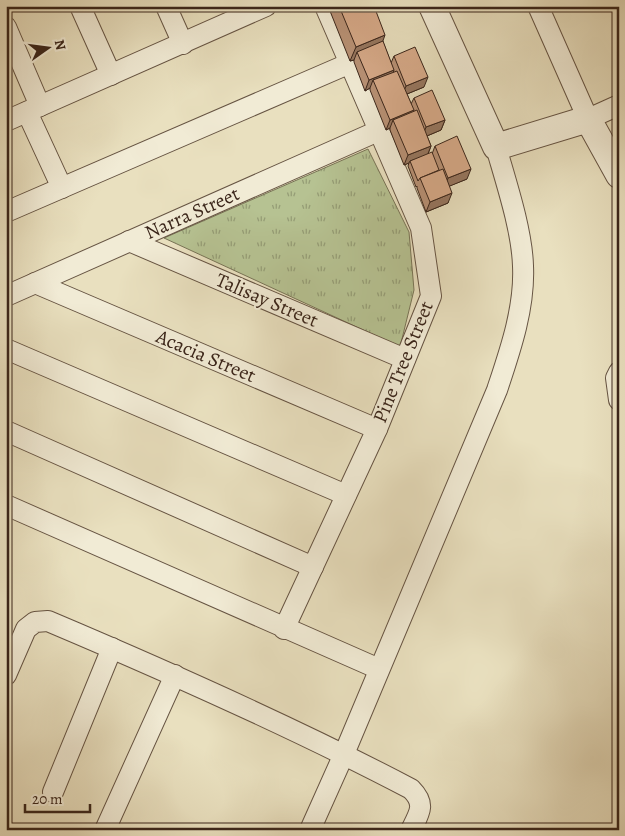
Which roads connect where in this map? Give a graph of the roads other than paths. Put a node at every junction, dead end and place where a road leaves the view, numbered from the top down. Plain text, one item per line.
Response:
1 (80, 6) edge
2 (166, 6) edge
3 (266, 6) edge
4 (325, 6) edge
5 (432, 6) edge
6 (538, 6) edge
7 (241, 12) edge
8 (6, 27) edge
9 (183, 44) junction
10 (348, 64) junction
11 (111, 75) junction
12 (619, 105) edge
13 (34, 109) junction
14 (588, 119) junction
15 (6, 121) edge
16 (378, 131) junction
17 (496, 147) junction
18 (619, 175) edge
19 (62, 188) junction
20 (6, 212) edge
21 (129, 241) junction
22 (35, 283) junction
23 (6, 296) edge
24 (6, 349) edge
25 (406, 359) junction
26 (619, 372) edge
27 (619, 400) edge
28 (377, 429) junction
29 (6, 431) edge
30 (346, 495) junction
31 (6, 505) edge
32 (313, 567) junction
33 (284, 629) junction
34 (112, 648) junction
35 (379, 670) junction
36 (6, 675) edge
37 (175, 675) junction
38 (344, 754) junction
39 (53, 792) dead end
40 (105, 830) edge
41 (310, 830) edge
42 (411, 830) edge

1 - 11 street
2 - 9 street
3 - 7 street
4 - 10 street, Pine Tree Street
5 - 17 street
6 - 14 street
7 - 9 street
8 - 13 street
9 - 11 street
10 - 16 street, Pine Tree Street
10 - 19 street
11 - 13 street
12 - 14 street
13 - 15 street
13 - 19 street
14 - 17 street
14 - 18 street
16 - 21 street, Narra Street
16 - 25 street, Pine Tree Street
17 - 35 street
19 - 20 street
21 - 22 street, Narra Street
21 - 25 street, Talisay Street
22 - 23 street, Narra Street
22 - 28 street, Acacia Street
24 - 30 street
25 - 28 street, Pine Tree Street
26 - 27 street
28 - 30 street, Pine Tree Street
29 - 32 street
30 - 32 street, Pine Tree Street
31 - 33 street
32 - 33 street, Pine Tree Street
33 - 35 street
34 - 36 street
34 - 37 street
34 - 39 street
35 - 38 street
37 - 38 street
37 - 40 street
38 - 41 street
38 - 42 street

